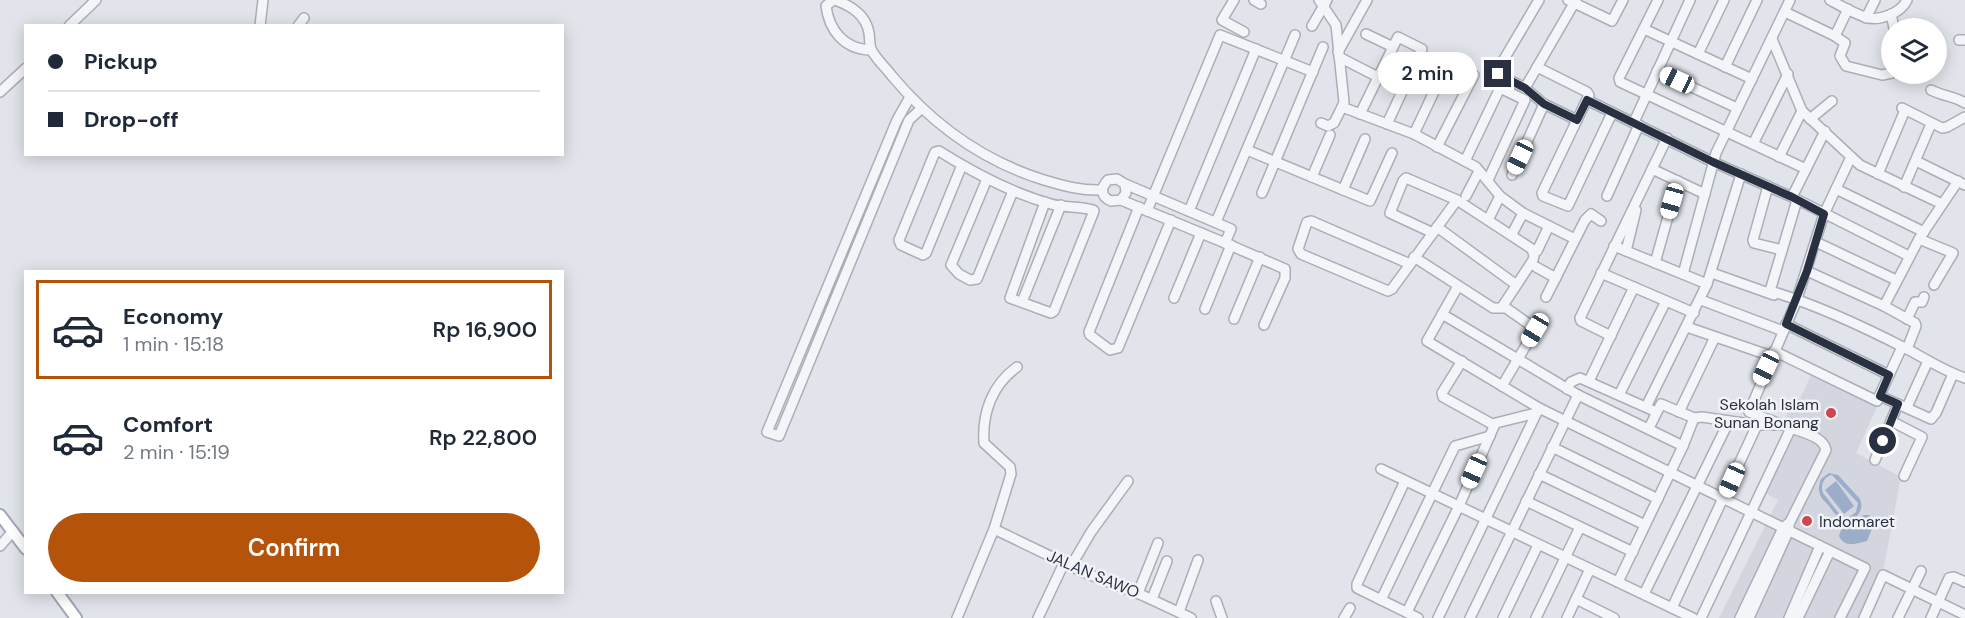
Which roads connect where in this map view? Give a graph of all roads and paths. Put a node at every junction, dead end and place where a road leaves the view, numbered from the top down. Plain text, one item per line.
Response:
1 (96, 0) edge
2 (263, 0) edge
3 (1234, 0) edge
4 (1367, 0) edge
5 (1539, 0) edge
6 (1623, 0) edge
7 (1659, 0) edge
8 (1690, 0) edge
9 (1724, 0) edge
10 (1756, 0) edge
11 (1790, 0) edge
12 (1830, 0) edge
13 (1875, 0) edge
14 (1907, 0) edge
15 (828, 1) edge
16 (1572, 1) edge
17 (1323, 2) edge
18 (1848, 9) junction
19 (1785, 12) junction
20 (1891, 14) junction
21 (1866, 18) junction
22 (1892, 18) edge
23 (71, 24) edge
24 (260, 24) edge
25 (1312, 26) dead end
26 (1644, 29) junction
27 (1244, 32) dead end
28 (1366, 34) dead end
29 (1294, 35) dead end
30 (1835, 36) junction
31 (1772, 39) junction
32 (1671, 41) junction
33 (1323, 47) dead end
34 (1393, 47) junction
35 (1256, 49) junction
36 (870, 50) junction
37 (1698, 54) junction
38 (1339, 55) junction
39 (1284, 60) junction
40 (1537, 67) junction
41 (1725, 67) junction
42 (24, 70) edge
43 (1657, 71) junction
44 (1313, 72) junction
45 (1788, 74) junction
46 (1881, 75) edge
47 (1378, 77) junction
48 (1752, 80) junction
49 (1525, 88) junction
50 (1931, 90) dead end
51 (0, 92) edge
52 (1647, 94) junction
53 (910, 97) junction
54 (1587, 100) junction
55 (1833, 101) dead end
56 (1965, 103) edge
57 (1544, 104) junction
58 (1342, 107) junction
59 (922, 108) junction
60 (1737, 108) junction
61 (1802, 111) junction
62 (1612, 112) junction
63 (1360, 114) junction
64 (1810, 118) junction
65 (1964, 119) edge
66 (897, 120) junction
67 (1577, 120) junction
68 (1321, 123) dead end
69 (1637, 123) junction
70 (908, 124) junction
71 (1387, 124) junction
72 (1931, 124) junction
73 (1825, 131) junction
74 (1725, 132) junction
75 (1414, 134) junction
76 (1330, 135) dead end
77 (1667, 138) junction
78 (1365, 139) dead end
79 (1753, 144) junction
80 (1437, 147) junction
81 (1246, 150) junction
82 (1392, 153) dead end
83 (1779, 157) junction
84 (1851, 157) junction
85 (1465, 161) junction
86 (1916, 161) junction
87 (1275, 162) junction
88 (1713, 162) junction
89 (962, 165) junction
90 (1652, 169) junction
91 (1806, 169) junction
92 (1479, 171) junction
93 (1742, 174) junction
94 (1878, 174) junction
95 (1512, 175) dead end
96 (1312, 177) junction
97 (987, 179) junction
98 (1488, 180) junction
99 (1678, 181) junction
100 (1961, 183) edge
101 (1058, 184) junction
102 (1125, 184) junction
103 (1768, 186) junction
104 (1904, 187) junction
105 (1836, 189) junction
106 (1102, 190) junction
107 (1343, 190) junction
108 (1013, 191) junction
109 (1641, 192) junction
110 (1262, 193) dead end
111 (1705, 194) junction
112 (1153, 196) junction
113 (1500, 196) junction
114 (1606, 196) dead end
115 (1462, 198) junction
116 (1795, 199) junction
117 (1121, 200) junction
118 (1053, 204) junction
119 (1942, 204) junction
120 (1143, 209) junction
121 (1189, 211) junction
122 (1523, 213) junction
123 (1824, 214) junction
124 (1490, 216) dead end
125 (1171, 220) junction
126 (1601, 221) dead end
127 (1216, 222) junction
128 (1550, 226) junction
129 (1435, 230) junction
130 (1201, 233) junction
131 (1512, 234) dead end
132 (1922, 235) junction
133 (1575, 239) junction
134 (1816, 242) junction
135 (1228, 244) junction
136 (1614, 246) junction
137 (1782, 250) junction
138 (1537, 251) dead end
139 (1626, 251) junction
140 (1909, 256) junction
141 (1260, 257) junction
142 (1412, 260) junction
143 (1655, 263) junction
144 (1536, 267) dead end
145 (1807, 271) junction
146 (1601, 273) junction
147 (1712, 273) junction
148 (1683, 274) junction
149 (1556, 278) junction
150 (1896, 280) junction
151 (1515, 284) junction
152 (1707, 284) junction
153 (1934, 285) dead end
154 (1458, 286) junction
155 (1634, 288) junction
156 (1546, 297) dead end
157 (1924, 297) dead end
158 (1174, 298) dead end
159 (1701, 300) junction
160 (1797, 300) junction
161 (1666, 301) junction
162 (1022, 302) junction
163 (1884, 306) junction
164 (1502, 307) junction
165 (1205, 309) dead end
166 (1694, 313) junction
167 (1442, 314) junction
168 (1234, 319) dead end
169 (1906, 319) junction
170 (1264, 325) dead end
171 (1687, 327) junction
172 (1785, 327) junction
173 (1611, 336) junction
174 (1715, 337) junction
175 (1905, 348) junction
176 (1773, 354) junction
177 (1518, 359) junction
178 (1462, 361) junction
179 (1928, 361) junction
180 (1017, 367) dead end
181 (1953, 374) junction
182 (1889, 375) junction
183 (1965, 378) edge
184 (1589, 381) junction
185 (1502, 386) junction
186 (1567, 389) junction
187 (1578, 395) junction
188 (1619, 395) junction
189 (1880, 396) junction
190 (1903, 405) junction
191 (1646, 407) junction
192 (1538, 411) junction
193 (1657, 412) junction
194 (1678, 412) junction
195 (1749, 412) junction
196 (1694, 418) junction
197 (1931, 419) junction
198 (1729, 421) junction
199 (1891, 421) junction
200 (1565, 422) junction
201 (1495, 424) junction
202 (1752, 424) junction
203 (1788, 426) junction
204 (1649, 428) junction
205 (1490, 436) junction
206 (1922, 437) junction
207 (1683, 446) junction
208 (1552, 447) junction
209 (1875, 460) dead end
210 (1381, 469) dead end
211 (1670, 472) junction
212 (1539, 474) junction
213 (1904, 476) dead end
214 (1128, 481) dead end
215 (1406, 481) junction
216 (1698, 486) junction
217 (1432, 493) junction
218 (1658, 499) junction
219 (1724, 499) junction
220 (1526, 501) junction
221 (1459, 506) junction
222 (1750, 512) junction
223 (0, 515) edge
224 (1485, 519) junction
225 (1645, 525) junction
226 (1580, 527) junction
227 (1787, 527) junction
228 (994, 529) junction
229 (13, 531) junction
230 (1512, 531) junction
231 (1158, 543) dead end
232 (1538, 545) junction
233 (0, 546) edge
234 (24, 546) edge
235 (1820, 546) junction
236 (1830, 551) junction
237 (1633, 552) junction
238 (1565, 557) junction
239 (1198, 560) dead end
240 (1167, 561) dead end
241 (1067, 564) junction
242 (1590, 568) junction
243 (1865, 568) junction
244 (1921, 571) dead end
245 (1883, 575) junction
246 (1618, 582) junction
247 (1965, 582) edge
248 (1912, 589) junction
249 (1138, 593) junction
250 (58, 594) edge
251 (1644, 594) junction
252 (1753, 598) junction
253 (1152, 599) junction
254 (1576, 599) junction
255 (1382, 600) junction
256 (1216, 601) dead end
257 (1938, 602) junction
258 (1350, 608) dead end
259 (1672, 608) junction
260 (1179, 612) junction
261 (1407, 612) junction
262 (1965, 616) edge
263 (76, 618) edge
264 (957, 618) edge
265 (1038, 618) edge
266 (1191, 618) edge
267 (1222, 618) edge
268 (1344, 618) edge
269 (1418, 618) edge
270 (1438, 618) edge
271 (1470, 618) edge
272 (1503, 618) edge
273 (1536, 618) edge
274 (1568, 618) edge
275 (1614, 618) edge
276 (1693, 618) edge
277 (1701, 618) edge
278 (1740, 618) edge
279 (1749, 618) edge
280 (1789, 618) edge
281 (1798, 618) edge
282 (1840, 618) edge
283 (1864, 618) edge
284 (1898, 618) edge
285 (1931, 618) edge

1 - 23 street
2 - 24 street
3 - 27 street
4 - 38 street
5 - 49 street
6 - 16 street
7 - 26 street
8 - 32 street
9 - 37 street
10 - 41 street
11 - 19 street
12 - 18 street
13 - 21 street
14 - 20 street
15 - 36 street
15 - 36 street
16 - 40 street
17 - 25 street
17 - 38 street
18 - 21 street
18 - 30 street
19 - 30 street
19 - 31 street
20 - 21 street
20 - 22 street
26 - 32 street
26 - 52 street
28 - 34 street
29 - 39 street
30 - 46 street
31 - 45 street
31 - 48 street
32 - 37 street
32 - 43 street
33 - 44 street
34 - 47 street
34 - 71 street
35 - 39 street
35 - 112 street
35 - 121 street
36 - 53 street
37 - 41 street
38 - 47 street
38 - 58 street
39 - 44 street
39 - 81 street
40 - 49 street
40 - 54 street
41 - 48 street
42 - 51 street
43 - 52 street
43 - 60 street
44 - 87 street
45 - 61 street
45 - 79 street
47 - 63 street
48 - 60 street
49 - 57 street
50 - 56 street
52 - 69 street
52 - 74 street
53 - 59 street
53 - 66 street
54 - 62 street
54 - 67 street
55 - 64 street
57 - 67 street
57 - 95 street
58 - 63 street
58 - 68 street
59 - 70 street
59 - 101 street
60 - 74 street
61 - 64 street
61 - 83 street
62 - 67 street
62 - 69 street
63 - 71 street
64 - 73 street
65 - 72 street
66 - 70 street
66 - 70 street
69 - 77 street
69 - 114 street
71 - 75 street
72 - 86 street
72 - 94 street
73 - 84 street
73 - 91 street
74 - 79 street
74 - 88 street
75 - 80 street
75 - 80 street
76 - 96 street
77 - 88 street
77 - 90 street
78 - 107 street
79 - 83 street
80 - 85 street
81 - 87 street
81 - 127 street
82 - 107 street
83 - 91 street
84 - 94 street
84 - 105 street
85 - 92 street
85 - 98 street
86 - 100 street
86 - 104 street
87 - 96 street
87 - 110 street
88 - 93 street
88 - 111 street
89 - 89 street
89 - 97 street
90 - 99 street
90 - 109 street
91 - 116 street
92 - 98 street
92 - 115 street
93 - 103 street
93 - 147 street
94 - 104 street
96 - 107 street
97 - 108 street
97 - 108 street
98 - 113 street
99 - 111 street
99 - 143 street
100 - 119 street
101 - 106 street
101 - 118 street
102 - 106 street
102 - 112 street
102 - 117 street
103 - 116 street
103 - 137 street
104 - 119 street
105 - 123 street
105 - 132 street
106 - 117 street
108 - 118 street
109 - 136 street
109 - 139 street
111 - 148 street
112 - 120 street
112 - 121 street
113 - 122 street
113 - 124 street
115 - 129 street
115 - 129 street
115 - 151 street
116 - 123 street
116 - 137 street
117 - 120 street
118 - 162 street
118 - 162 street
118 - 162 street
119 - 132 street
120 - 125 street
120 - 125 street
121 - 127 street
122 - 128 street
122 - 131 street
123 - 134 street
123 - 140 street
125 - 130 street
126 - 133 street
127 - 135 street
128 - 133 street
128 - 138 street
129 - 142 street
129 - 151 street
130 - 135 street
130 - 158 street
132 - 140 street
132 - 153 street
133 - 149 street
134 - 145 street
134 - 150 street
135 - 141 street
135 - 165 street
136 - 139 street
136 - 146 street
137 - 160 street
139 - 143 street
140 - 150 street
141 - 168 street
141 - 170 street
142 - 142 street
142 - 154 street
143 - 148 street
144 - 149 street
145 - 160 street
145 - 163 street
146 - 155 street
146 - 173 street
147 - 152 street
147 - 160 street
148 - 152 street
149 - 156 street
150 - 163 street
151 - 164 street
152 - 159 street
154 - 164 street
154 - 167 street
155 - 161 street
155 - 173 street
157 - 169 street
159 - 166 street
159 - 172 street
160 - 172 street
160 - 175 street
161 - 166 street
161 - 188 street
163 - 169 street
164 - 177 street
166 - 171 street
167 - 177 street
167 - 178 street
169 - 175 street
171 - 174 street
171 - 191 street
172 - 176 street
172 - 182 street
173 - 184 street
174 - 176 street
174 - 194 street
175 - 179 street
175 - 182 street
176 - 189 street
176 - 195 street
177 - 185 street
177 - 186 street
178 - 185 street
178 - 201 street
179 - 181 street
179 - 190 street
180 - 228 street
181 - 183 street
181 - 197 street
182 - 189 street
184 - 186 street
184 - 188 street
185 - 192 street
186 - 187 street
187 - 200 street
187 - 204 street
188 - 191 street
189 - 190 street
190 - 197 street
190 - 199 street
191 - 193 street
192 - 200 street
192 - 201 street
192 - 224 street
193 - 194 street
193 - 204 street
194 - 196 street
195 - 202 street
195 - 203 street
196 - 198 street
196 - 207 street
197 - 206 street
198 - 202 street
198 - 216 street
199 - 206 street
199 - 209 street
200 - 208 street
200 - 211 street
201 - 205 street
202 - 203 street
202 - 219 street
203 - 222 street
203 - 227 street
204 - 207 street
205 - 217 street
205 - 221 street
206 - 213 street
207 - 211 street
208 - 212 street
208 - 218 street
210 - 215 street
211 - 216 street
211 - 218 street
212 - 220 street
212 - 225 street
214 - 241 street
215 - 217 street
215 - 255 street
216 - 219 street
216 - 251 street
217 - 221 street
217 - 255 street
218 - 225 street
219 - 222 street
219 - 259 street
220 - 226 street
220 - 230 street
221 - 224 street
221 - 261 street
222 - 227 street
222 - 277 street
223 - 229 main road
224 - 230 street
224 - 270 street
225 - 237 street
226 - 237 street
226 - 238 street
227 - 235 street
227 - 252 street
228 - 241 street, JALAN SAWO
228 - 264 street
229 - 233 street
229 - 234 main road
230 - 232 street
230 - 271 street
231 - 249 street
232 - 238 street
232 - 272 street
235 - 236 street
235 - 280 street
236 - 243 street
236 - 281 street
237 - 246 street
238 - 242 street
238 - 273 street
239 - 260 street
240 - 253 street
241 - 249 street, JALAN SAWO
241 - 265 street
242 - 246 street
242 - 254 street
243 - 245 street
243 - 282 street
244 - 248 street
245 - 248 street
245 - 283 street
246 - 251 street
247 - 257 street
248 - 257 street
248 - 284 street
249 - 253 street, JALAN SAWO
250 - 263 main road
251 - 259 street
252 - 278 street
252 - 279 street
253 - 260 street, JALAN SAWO
254 - 274 street
254 - 275 street
255 - 261 street
256 - 267 street
257 - 262 street
257 - 285 street
258 - 268 street
259 - 276 street
260 - 266 street, JALAN SAWO
261 - 269 street

